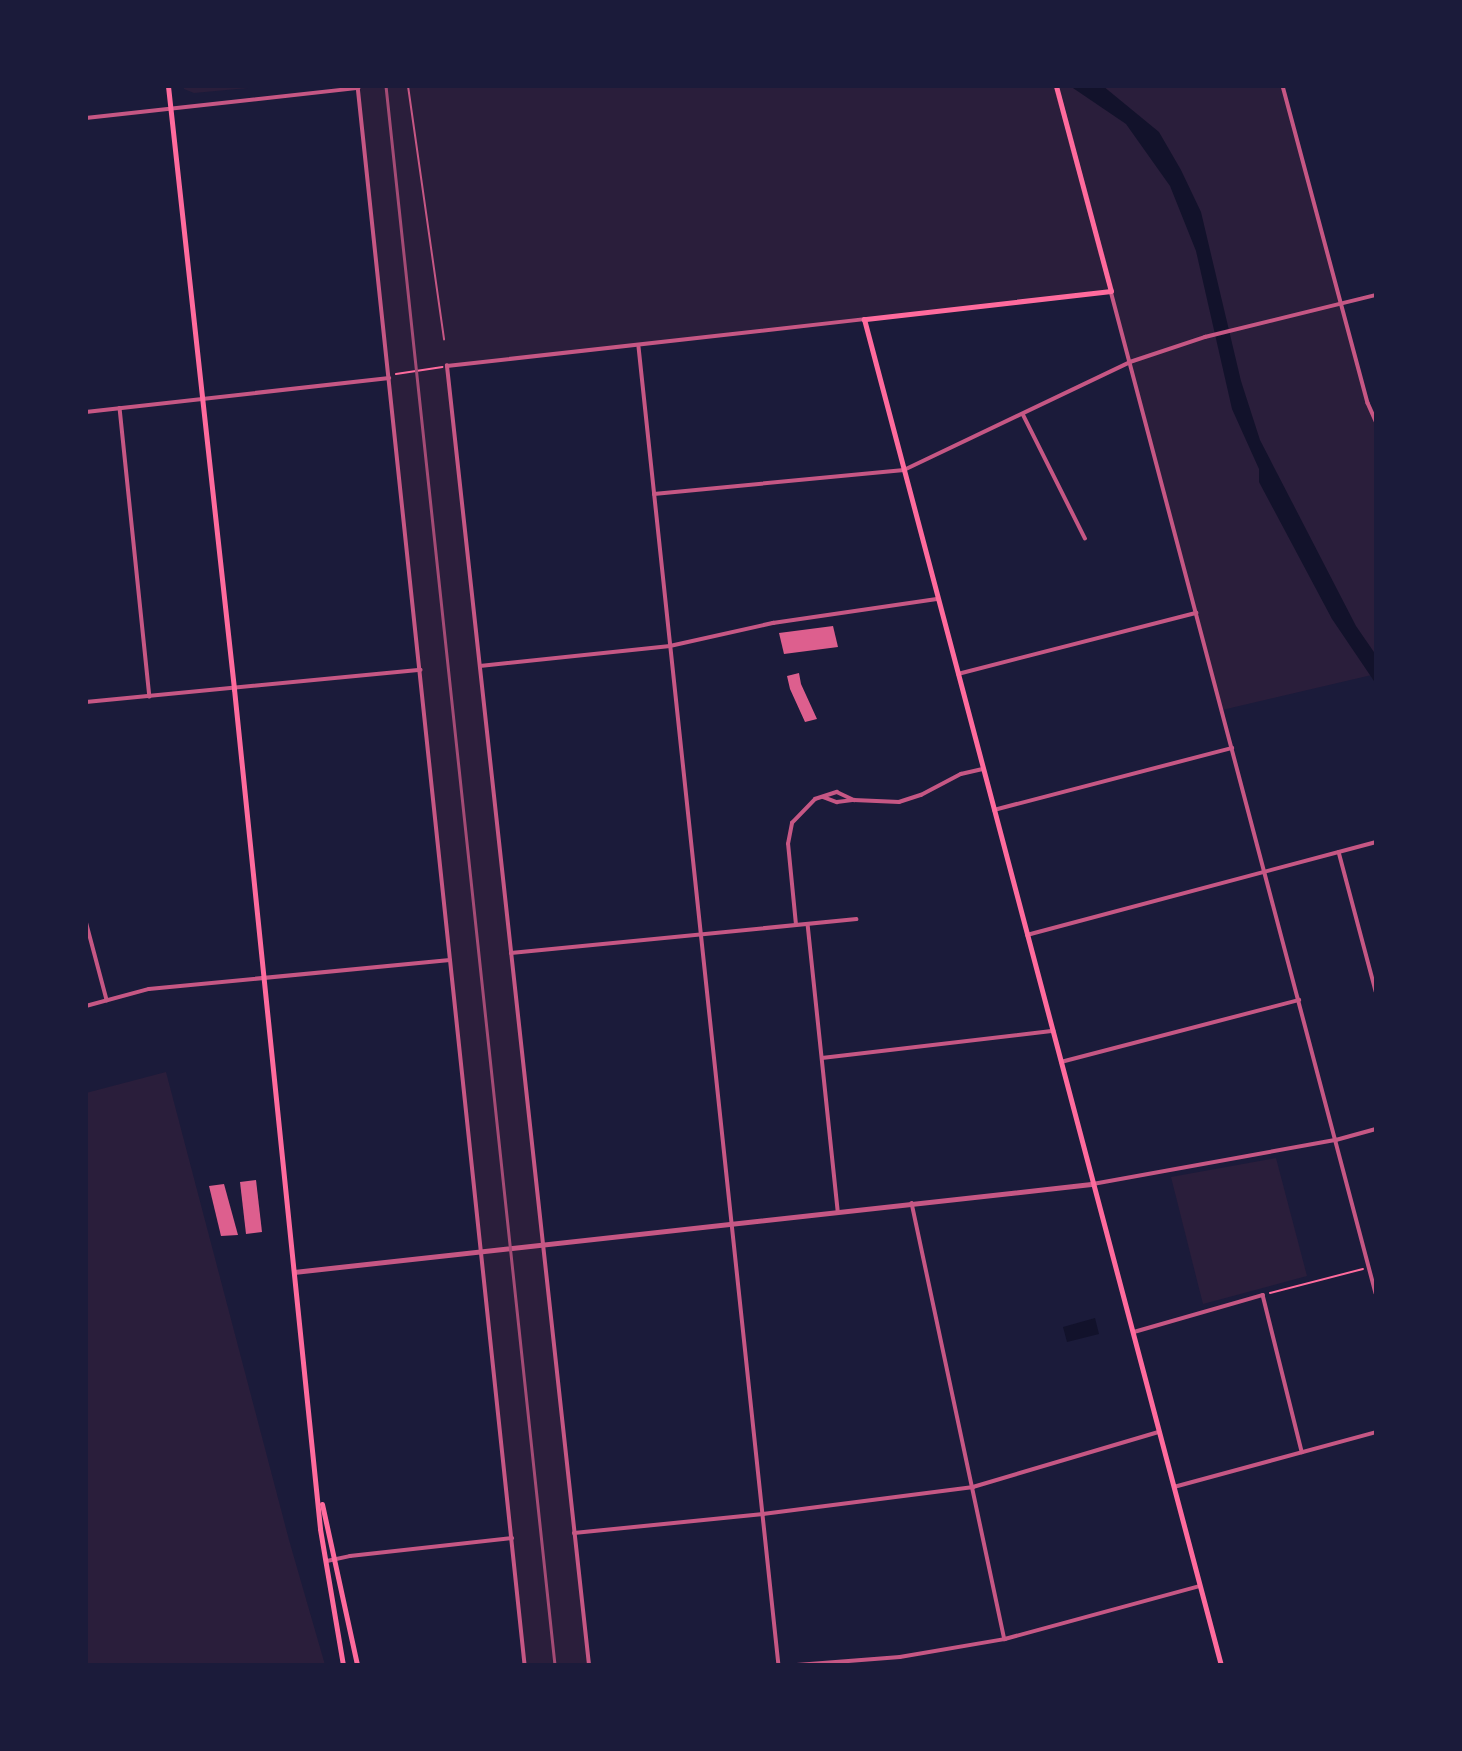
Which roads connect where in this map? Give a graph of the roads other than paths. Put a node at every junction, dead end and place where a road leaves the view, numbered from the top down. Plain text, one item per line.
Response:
1 (168, 86) edge
2 (408, 86) edge
3 (1056, 86) edge
4 (1283, 86) edge
5 (358, 87) edge
6 (170, 108) junction
7 (86, 118) edge
8 (1111, 291) junction
9 (1376, 295) edge
10 (1341, 305) junction
11 (864, 319) junction
12 (444, 339) dead end
13 (639, 346) junction
14 (1130, 362) junction
15 (389, 378) junction
16 (202, 399) junction
17 (121, 408) junction
18 (86, 412) edge
19 (1023, 414) junction
20 (1376, 421) edge
21 (904, 470) junction
22 (654, 494) junction
23 (1085, 538) dead end
24 (938, 599) junction
25 (1196, 613) junction
26 (670, 646) junction
27 (480, 666) junction
28 (420, 670) junction
29 (958, 674) junction
30 (234, 689) junction
31 (150, 696) junction
32 (86, 702) edge
33 (1232, 748) junction
34 (983, 769) junction
35 (823, 797) junction
36 (854, 800) junction
37 (994, 810) junction
38 (1376, 842) edge
39 (1339, 852) junction
40 (1265, 872) junction
41 (856, 919) dead end
42 (86, 920) edge
43 (808, 924) junction
44 (796, 925) junction
45 (701, 934) junction
46 (1027, 935) junction
47 (511, 953) junction
48 (450, 960) junction
49 (265, 979) junction
50 (1376, 991) edge
51 (107, 1000) junction
52 (1299, 1000) junction
53 (86, 1006) edge
54 (1053, 1031) junction
55 (821, 1058) junction
56 (1061, 1062) junction
57 (1376, 1129) edge
58 (1335, 1140) junction
59 (1093, 1184) junction
60 (912, 1203) junction
61 (838, 1211) junction
62 (732, 1222) junction
63 (543, 1243) junction
64 (481, 1250) junction
65 (294, 1272) junction
66 (1376, 1293) edge
67 (1133, 1332) junction
68 (1159, 1432) junction
69 (1376, 1432) edge
70 (1302, 1452) junction
71 (974, 1487) junction
72 (1174, 1487) junction
73 (319, 1489) junction
74 (763, 1514) junction
75 (574, 1533) junction
76 (512, 1538) junction
77 (335, 1559) junction
78 (325, 1562) junction
79 (1200, 1586) junction
80 (1005, 1639) junction
81 (900, 1657) junction
82 (343, 1665) edge
83 (357, 1665) edge
84 (525, 1665) edge
85 (589, 1665) edge
86 (779, 1665) edge
87 (797, 1665) edge
88 (901, 1665) edge
89 (1221, 1665) edge

1 - 6 main road
2 - 12 lane
3 - 8 main road
4 - 10 street
5 - 6 street
5 - 15 street
6 - 7 street
6 - 16 main road
8 - 11 main road
8 - 14 street
9 - 10 street
10 - 14 street
10 - 20 street
11 - 13 street
11 - 21 main road
13 - 22 street
13 - 27 street
14 - 19 street
14 - 25 street
15 - 16 street
15 - 28 street
16 - 17 street
16 - 30 main road
17 - 18 street
17 - 31 street
19 - 21 street
19 - 23 street
21 - 22 street
21 - 24 main road
22 - 26 street
24 - 26 street
24 - 29 main road
25 - 29 street
25 - 33 street
26 - 27 street
26 - 45 street
27 - 47 street
28 - 30 street
28 - 48 street
29 - 34 main road
30 - 31 street
30 - 49 main road
31 - 32 street
33 - 37 street
33 - 40 street
34 - 36 street
34 - 37 main road
35 - 36 street
35 - 36 street
35 - 44 street
37 - 46 main road
38 - 39 street
39 - 40 street
39 - 50 street
40 - 46 street
40 - 52 street
41 - 43 street
42 - 51 street
43 - 44 street
43 - 55 street
44 - 45 street
45 - 47 street
45 - 62 street
46 - 54 main road
47 - 63 street
48 - 49 street
48 - 64 street
49 - 51 street
49 - 65 main road
51 - 53 street
52 - 56 street
52 - 58 street
54 - 55 street
54 - 56 main road
55 - 61 street
56 - 59 main road
57 - 58 street
58 - 59 street
58 - 66 street
59 - 60 street
59 - 67 main road
60 - 61 street
60 - 71 street
61 - 62 street
62 - 63 street
62 - 74 street
63 - 64 street
63 - 75 street
64 - 65 street
64 - 76 street
65 - 73 main road
67 - 68 main road
67 - 70 street
68 - 71 street
68 - 72 main road
69 - 70 street
70 - 72 street
71 - 74 street
71 - 80 street
72 - 79 main road
73 - 77 main road
73 - 78 main road
74 - 75 street
74 - 86 street
75 - 85 street
76 - 77 street
76 - 84 street
77 - 78 street
77 - 83 main road
78 - 82 main road
79 - 80 street
79 - 89 main road
80 - 81 street
81 - 87 street
81 - 88 street

